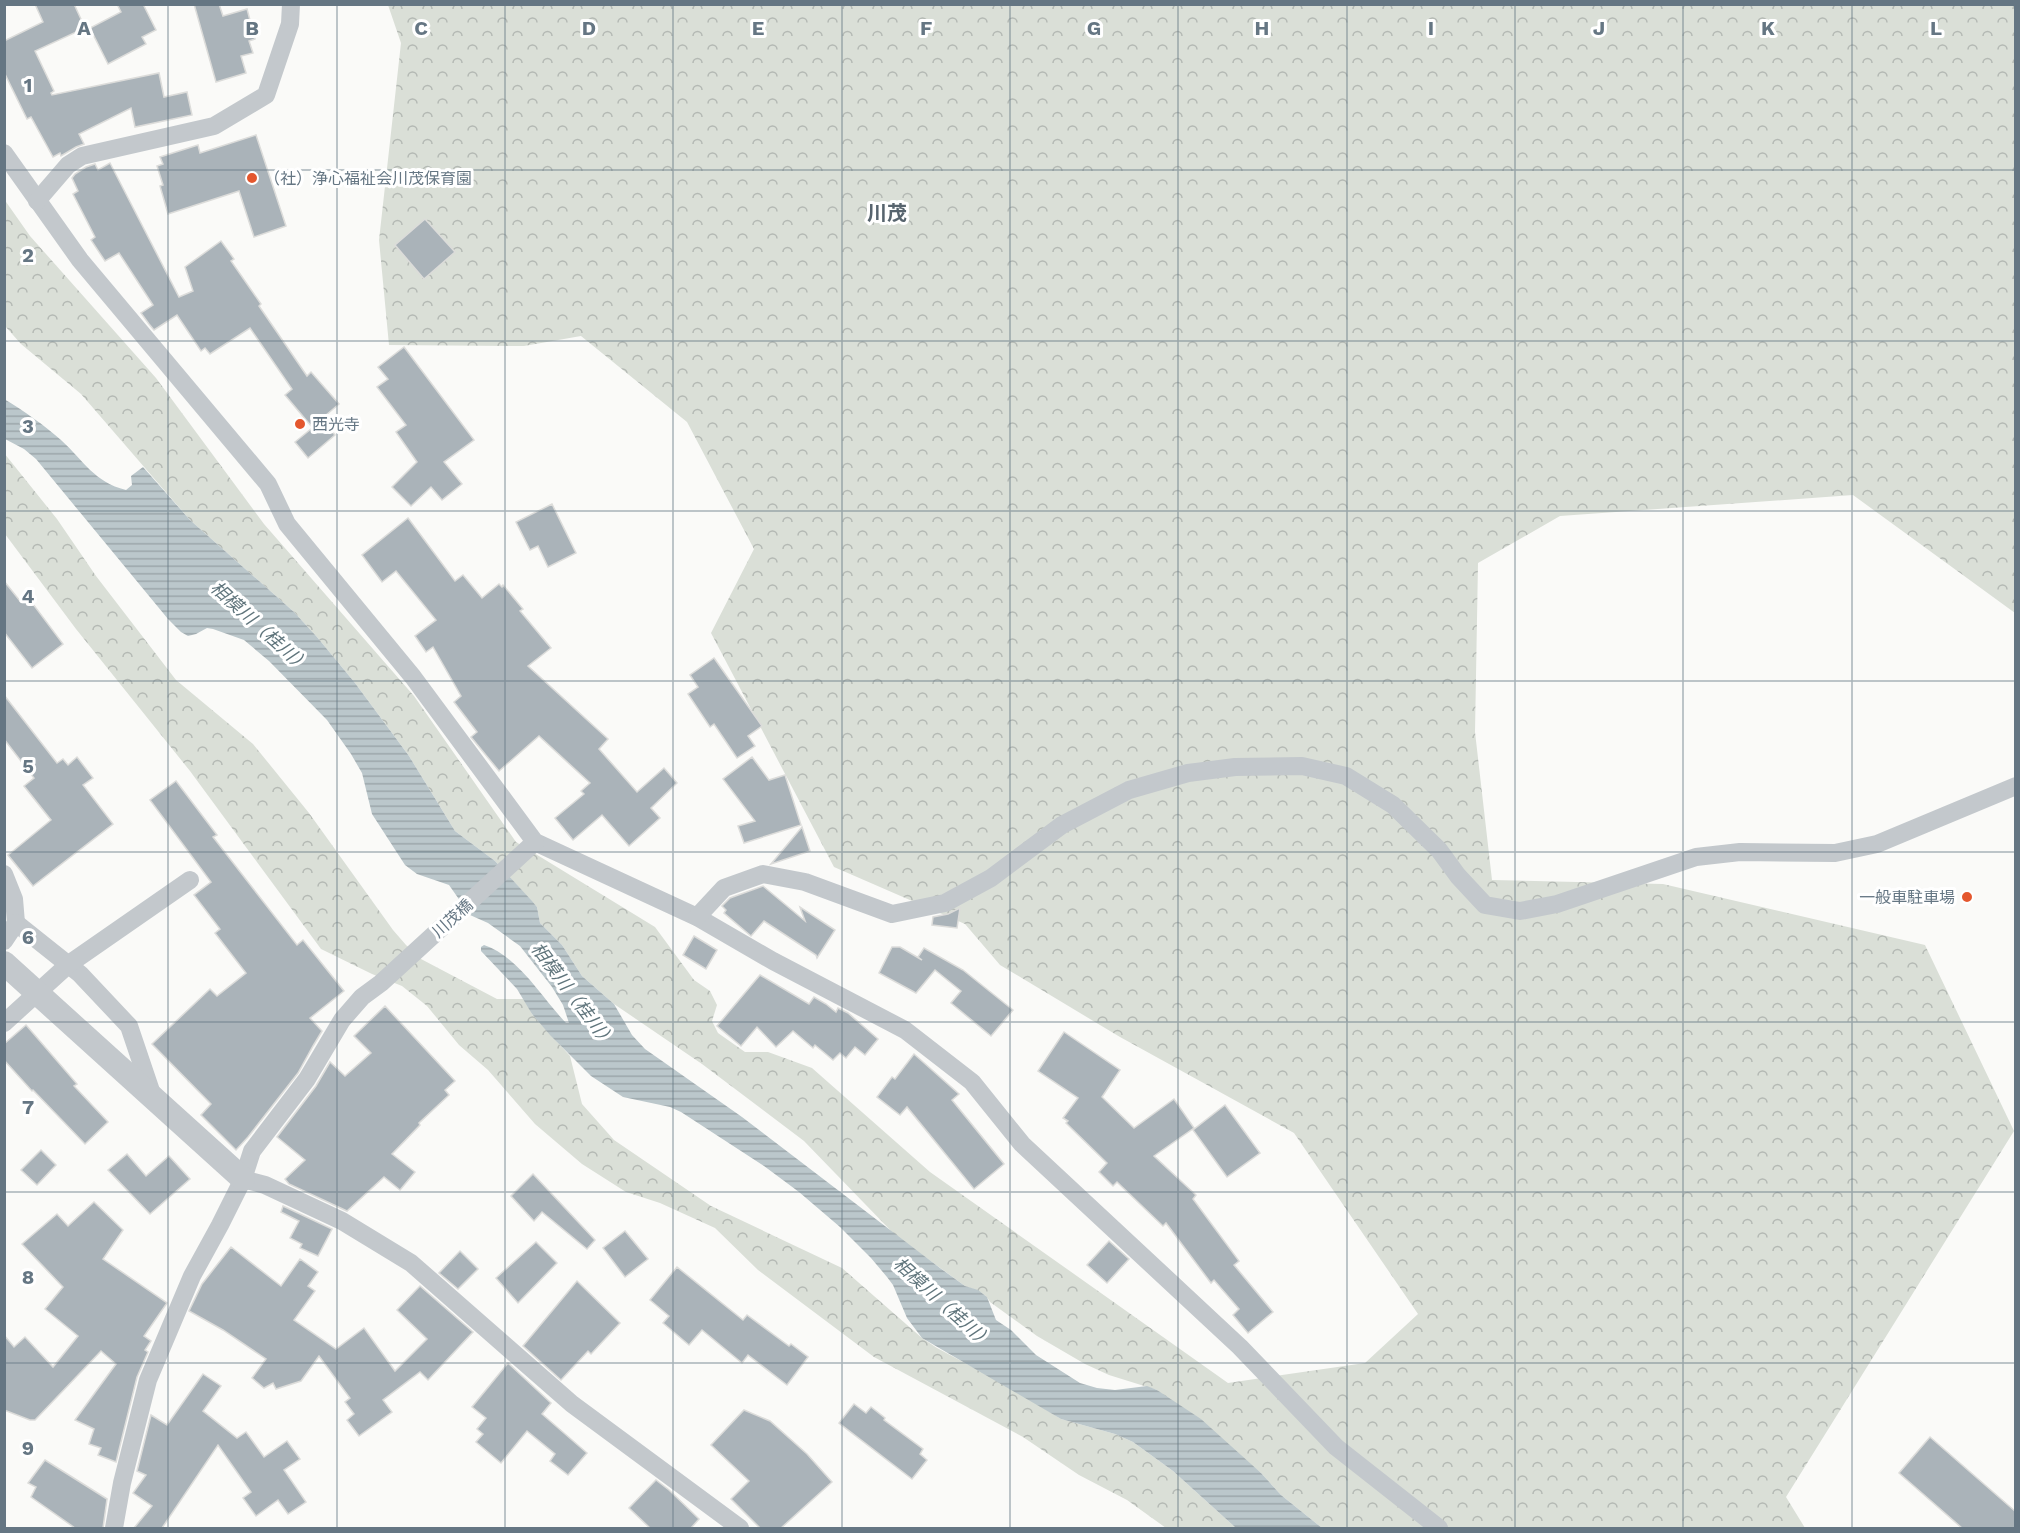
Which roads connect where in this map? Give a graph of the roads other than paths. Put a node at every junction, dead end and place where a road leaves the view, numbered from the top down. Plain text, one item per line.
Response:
1 (291, 4) edge
2 (4, 153) edge
3 (37, 201) junction
4 (2016, 786) edge
5 (529, 847) junction
6 (4, 874) edge
7 (190, 880) dead end
8 (697, 917) junction
9 (16, 922) junction
10 (4, 941) edge
11 (4, 963) edge
12 (69, 964) junction
13 (36, 992) junction
14 (4, 1023) edge
15 (153, 1098) junction
16 (243, 1179) junction
17 (114, 1528) edge
18 (740, 1528) edge
19 (1439, 1528) edge

1 - 3 street
2 - 3 street
3 - 5 street
4 - 8 street
5 - 8 street
5 - 16 street, 川茂橋
6 - 9 street
7 - 12 street
8 - 19 street
9 - 10 street
9 - 12 street
11 - 13 street
12 - 13 street
12 - 15 street
13 - 14 street
13 - 15 street
15 - 16 street
16 - 17 street, 川茂橋
16 - 18 street

